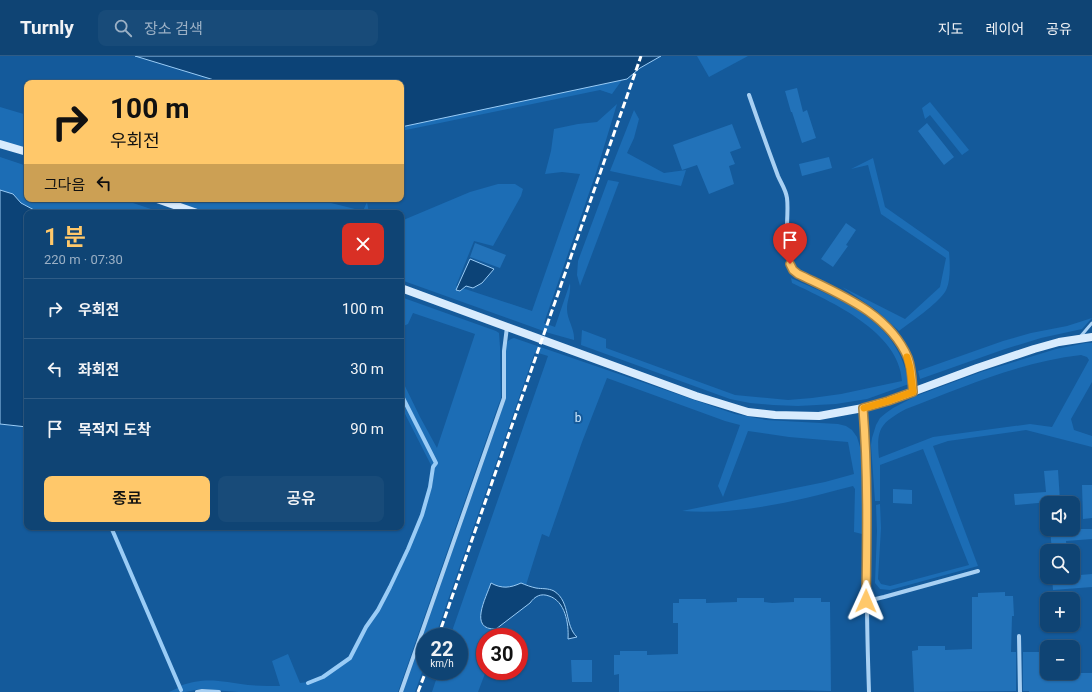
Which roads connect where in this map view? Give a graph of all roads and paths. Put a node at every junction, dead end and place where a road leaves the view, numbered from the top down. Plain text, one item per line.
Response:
1 (749, 94) dead end
2 (0, 144) edge
3 (24, 151) edge
4 (166, 202) edge
5 (188, 210) edge
6 (404, 289) edge
7 (1092, 323) edge
8 (507, 326) junction
9 (1092, 337) edge
10 (1079, 339) junction
11 (913, 392) junction
12 (863, 408) junction
13 (978, 571) dead end
14 (866, 601) junction
15 (1019, 636) dead end
16 (197, 692) edge
17 (219, 692) edge
18 (401, 692) edge
19 (869, 692) edge
20 (1020, 692) edge

1 - 11 street
2 - 3 street
4 - 5 street
6 - 8 street
7 - 10 lane
8 - 12 street
8 - 18 street
9 - 10 street
10 - 11 street
11 - 12 street
12 - 14 street
13 - 14 street
14 - 19 street
15 - 20 street
16 - 17 street

